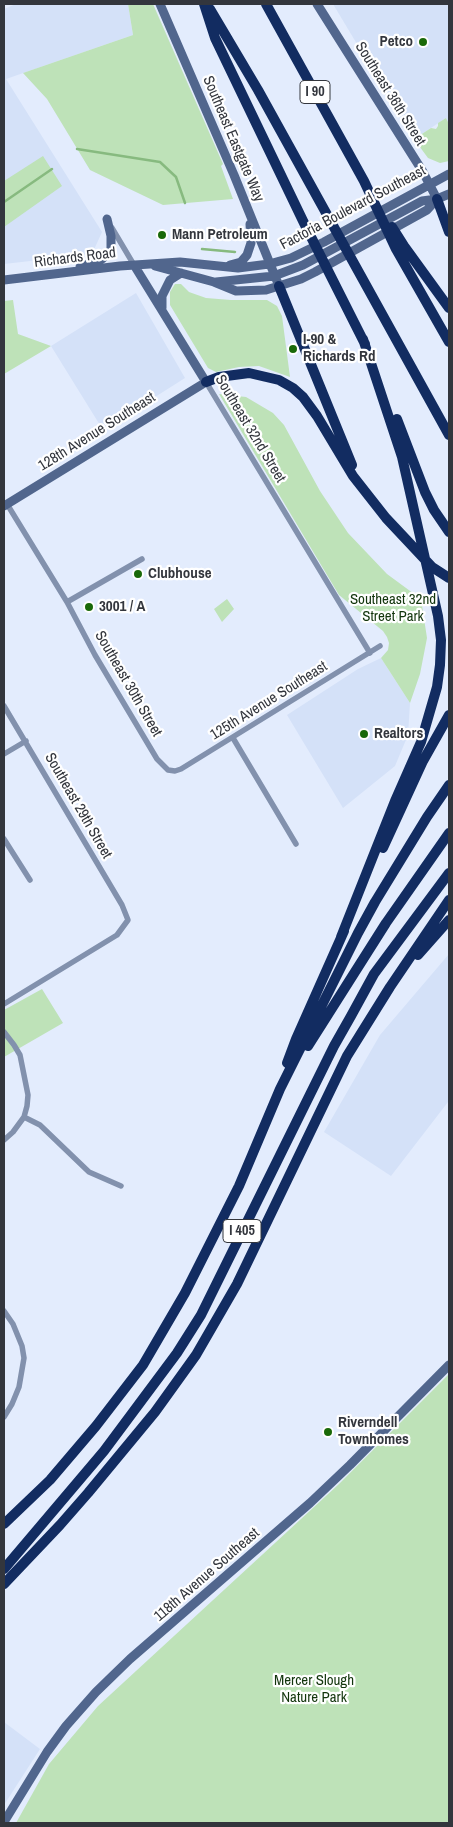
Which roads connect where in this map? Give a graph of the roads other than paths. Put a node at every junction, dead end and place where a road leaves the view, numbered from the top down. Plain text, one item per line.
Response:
1 (160, 4) edge
2 (206, 4) edge
3 (266, 4) edge
4 (317, 4) edge
5 (449, 174) edge
6 (429, 184) junction
7 (449, 194) edge
8 (436, 199) junction
9 (250, 214) junction
10 (107, 219) joint
11 (449, 232) edge
12 (400, 247) junction
13 (269, 264) junction
14 (134, 265) junction
15 (150, 265) junction
16 (222, 266) junction
17 (62, 273) junction
18 (181, 273) junction
19 (274, 276) junction
20 (4, 280) edge
21 (214, 282) junction
22 (279, 286) junction
23 (162, 308) junction
24 (449, 308) edge
25 (363, 339) junction
26 (449, 342) edge
27 (206, 382) junction
28 (449, 435) edge
29 (372, 501) junction
30 (6, 505) edge
31 (449, 532) edge
32 (142, 559) dead end
33 (449, 578) edge
34 (67, 602) junction
35 (380, 646) dead end
36 (370, 653) junction
37 (4, 706) edge
38 (449, 715) edge
39 (233, 738) junction
40 (26, 741) junction
41 (4, 754) edge
42 (168, 770) joint
43 (449, 785) edge
44 (449, 833) edge
45 (4, 839) edge
46 (296, 844) dead end
47 (449, 873) edge
48 (30, 880) dead end
49 (449, 900) edge
50 (449, 920) edge
51 (341, 937) junction
52 (390, 987) junction
53 (4, 1004) edge
54 (4, 1032) edge
55 (280, 1089) junction
56 (24, 1117) junction
57 (263, 1132) junction
58 (4, 1140) edge
59 (121, 1186) dead end
60 (4, 1310) edge
61 (449, 1365) edge
62 (4, 1417) edge
63 (4, 1524) edge
64 (4, 1569) edge
65 (4, 1584) edge
66 (4, 1822) edge

1 - 9 main road, Southeast Eastgate Way
2 - 25 highway
2 - 28 highway
3 - 12 highway, I 90
4 - 6 main road, Southeast 36th Street
5 - 6 main road, Factoria Boulevard Southeast
6 - 8 main road, Southeast 36th Street
6 - 13 main road, Factoria Boulevard Southeast
7 - 8 main road, Factoria Boulevard Southeast
8 - 11 highway
8 - 19 main road, Factoria Boulevard Southeast
8 - 22 main road, Factoria Boulevard Southeast
9 - 13 main road, Southeast Eastgate Way
9 - 16 main road
10 - 14 street, Southeast 32nd Street
10 - 17 main road
12 - 24 highway
12 - 26 highway
13 - 16 main road, Richards Road
13 - 19 main road, Southeast Eastgate Way
14 - 15 main road, Richards Road
14 - 17 main road, Richards Road
14 - 23 main road, Southeast 32nd Street
15 - 16 main road, Richards Road
15 - 18 main road, Richards Road
17 - 20 main road, Richards Road
18 - 21 main road, Richards Road
18 - 23 main road
19 - 21 main road, Richards Road
19 - 22 main road, Southeast Eastgate Way
21 - 22 main road, Richards Road
22 - 29 highway
23 - 27 main road, Southeast 32nd Street
25 - 31 highway
25 - 51 highway
27 - 29 highway
27 - 30 main road, 128th Avenue Southeast
27 - 36 street, Southeast 32nd Street
29 - 33 highway
30 - 34 street, Southeast 30th Street
32 - 34 street
34 - 42 street, Southeast 30th Street
35 - 36 street, 125th Avenue Southeast
36 - 39 street, 125th Avenue Southeast
37 - 40 street, Southeast 29th Street
38 - 51 highway
39 - 42 street, 125th Avenue Southeast
39 - 46 street
40 - 41 street
40 - 53 street, Southeast 29th Street
43 - 55 highway, I 405
44 - 55 highway
45 - 48 street
47 - 64 highway, I 405
49 - 52 highway
50 - 52 highway
51 - 57 highway
52 - 65 highway
54 - 56 street
55 - 57 highway, I 405
56 - 58 street
56 - 59 street
57 - 63 highway, I 405
60 - 62 street
61 - 66 main road, 118th Avenue Southeast

